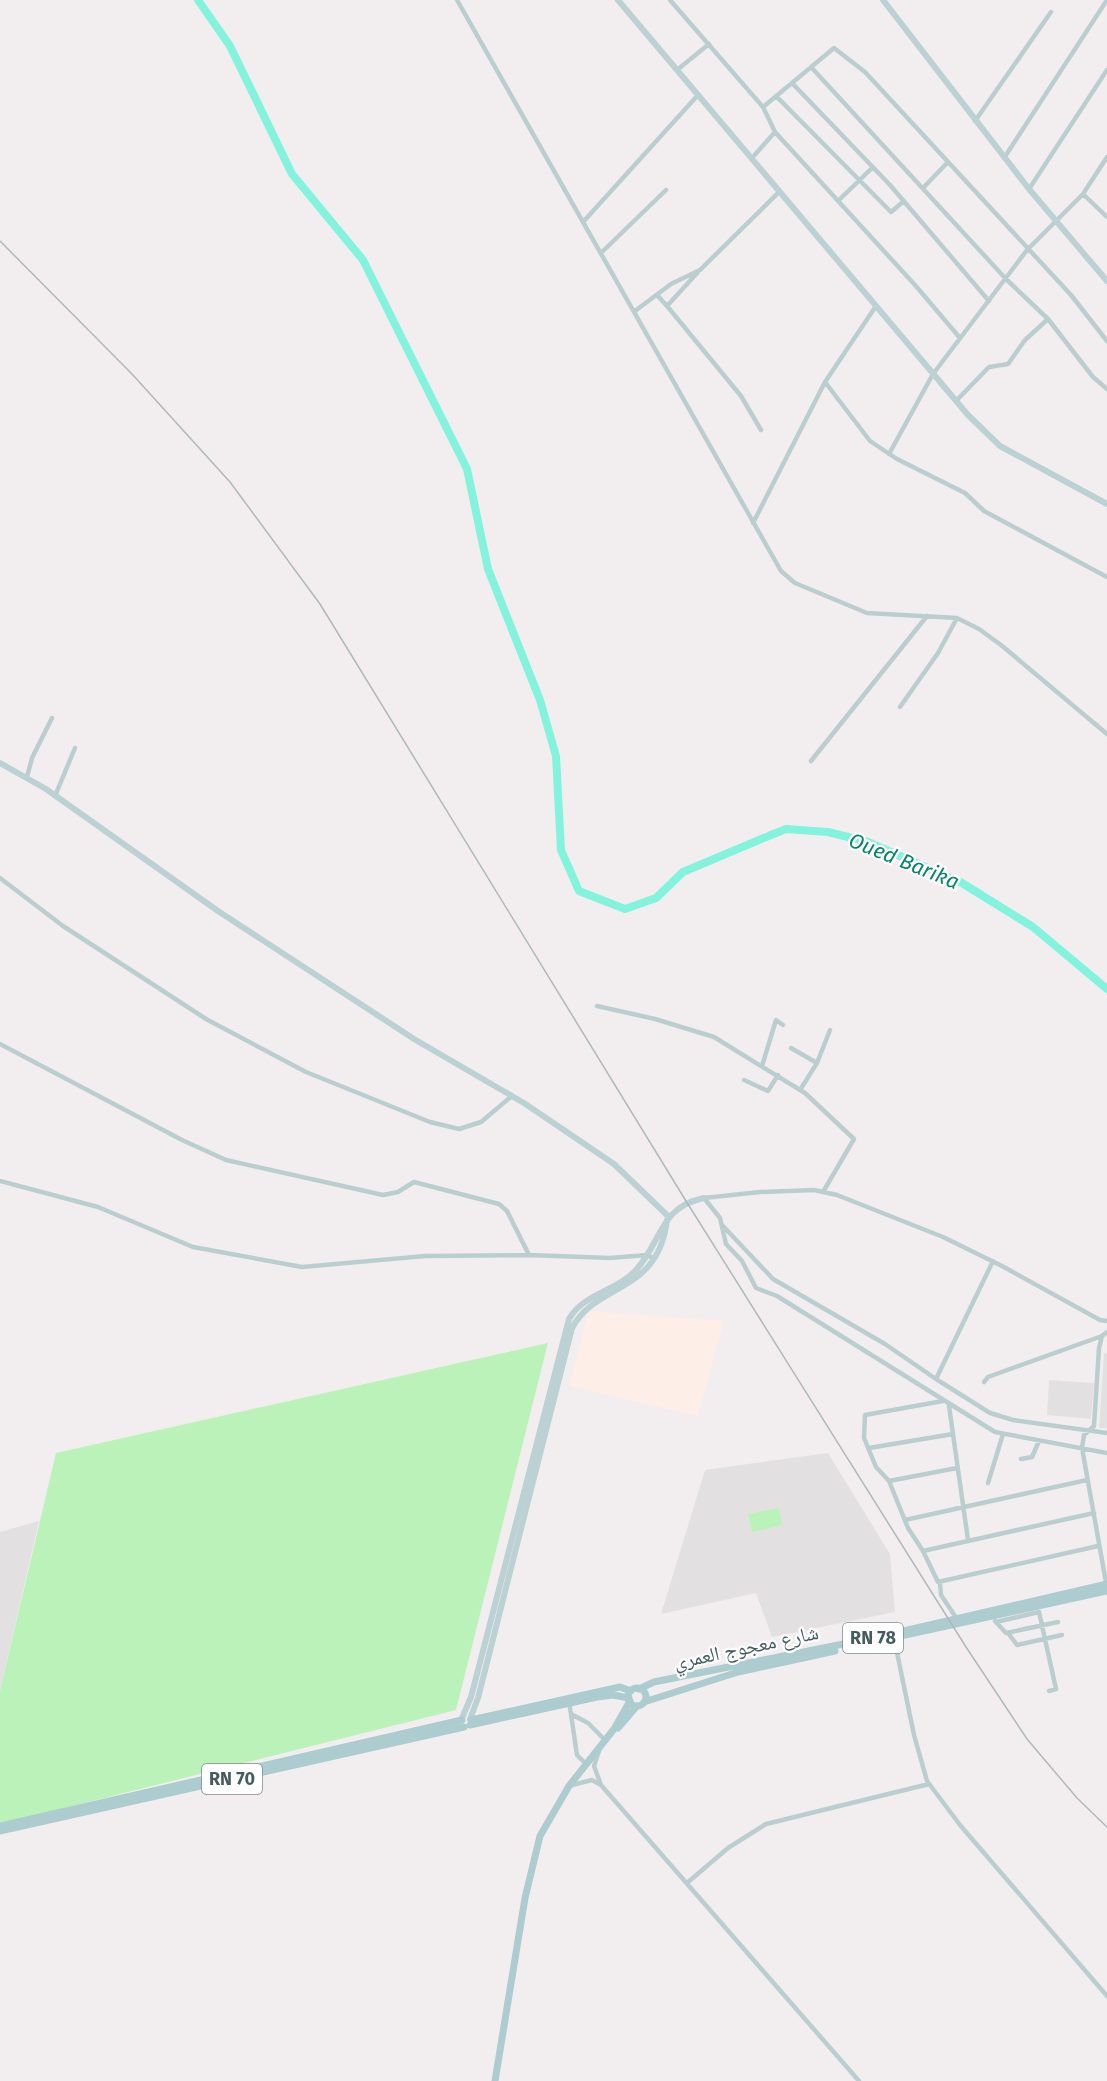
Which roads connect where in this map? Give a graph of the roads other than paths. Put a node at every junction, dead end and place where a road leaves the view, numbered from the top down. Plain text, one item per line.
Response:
1 (457, 0) edge
2 (629, 0) edge
3 (670, 0) edge
4 (883, 0) edge
5 (1107, 0) edge
6 (620, 3) edge
7 (1051, 12) dead end
8 (709, 44) junction
9 (811, 67) junction
10 (677, 70) junction
11 (1107, 70) edge
12 (792, 83) junction
13 (698, 94) junction
14 (776, 96) junction
15 (763, 107) junction
16 (975, 121) junction
17 (775, 132) junction
18 (752, 158) junction
19 (1004, 158) junction
20 (1106, 161) edge
21 (948, 162) junction
22 (873, 167) junction
23 (859, 182) junction
24 (923, 188) junction
25 (1029, 189) junction
26 (666, 190) dead end
27 (780, 191) junction
28 (1083, 194) junction
29 (838, 201) junction
30 (904, 201) junction
31 (1107, 217) edge
32 (1055, 220) junction
33 (584, 221) junction
34 (1027, 250) junction
35 (602, 252) junction
36 (700, 270) junction
37 (1006, 279) junction
38 (1107, 281) edge
39 (671, 284) junction
40 (679, 294) junction
41 (657, 295) junction
42 (989, 301) junction
43 (667, 306) junction
44 (876, 306) junction
45 (635, 311) junction
46 (1048, 319) junction
47 (960, 338) junction
48 (1107, 341) edge
49 (933, 374) junction
50 (825, 382) junction
51 (1107, 389) edge
52 (956, 402) junction
53 (760, 430) dead end
54 (889, 454) junction
55 (1107, 504) edge
56 (753, 523) junction
57 (1107, 577) edge
58 (927, 616) junction
59 (957, 618) junction
60 (900, 707) dead end
61 (52, 718) dead end
62 (1107, 734) edge
63 (75, 748) dead end
64 (811, 760) dead end
65 (0, 763) edge
66 (27, 777) junction
67 (55, 796) junction
68 (0, 878) edge
69 (597, 1006) dead end
70 (783, 1025) dead end
71 (830, 1030) dead end
72 (0, 1044) edge
73 (791, 1048) dead end
74 (817, 1063) junction
75 (762, 1066) junction
76 (778, 1075) junction
77 (744, 1080) dead end
78 (800, 1089) junction
79 (512, 1096) junction
80 (0, 1181) edge
81 (823, 1192) junction
82 (704, 1198) junction
83 (668, 1219) junction
84 (722, 1225) junction
85 (530, 1255) junction
86 (650, 1257) junction
87 (993, 1261) junction
88 (1107, 1321) edge
89 (1107, 1332) edge
90 (1102, 1336) junction
91 (936, 1379) junction
92 (984, 1383) dead end
93 (943, 1401) junction
94 (949, 1406) junction
95 (953, 1434) junction
96 (1003, 1434) junction
97 (1087, 1434) junction
98 (1107, 1434) edge
99 (1039, 1441) junction
100 (868, 1448) junction
101 (1082, 1448) junction
102 (1107, 1453) edge
103 (1021, 1459) dead end
104 (957, 1468) junction
105 (1087, 1480) junction
106 (889, 1481) junction
107 (988, 1483) dead end
108 (961, 1507) junction
109 (1094, 1513) junction
110 (905, 1520) junction
111 (968, 1540) junction
112 (1098, 1546) junction
113 (923, 1551) junction
114 (1107, 1557) edge
115 (1101, 1558) junction
116 (940, 1582) junction
117 (1107, 1587) edge
118 (957, 1618) junction
119 (993, 1619) junction
120 (1058, 1622) dead end
121 (1042, 1625) junction
122 (1008, 1633) junction
123 (1062, 1635) dead end
124 (894, 1638) junction
125 (1045, 1639) junction
126 (1049, 1691) dead end
127 (597, 1697) joint
128 (633, 1697) junction
129 (569, 1701) junction
130 (644, 1702) junction
131 (571, 1714) junction
132 (467, 1721) junction
133 (605, 1740) junction
134 (600, 1748) junction
135 (586, 1764) junction
136 (601, 1785) junction
137 (929, 1785) junction
138 (569, 1786) junction
139 (26, 1823) junction
140 (0, 1826) edge
141 (0, 1831) edge
142 (687, 1883) junction
143 (1107, 1996) edge
144 (495, 2081) edge
145 (859, 2081) edge

1 - 33 street
2 - 6 street
3 - 8 street
4 - 16 street
5 - 19 street
6 - 10 street
7 - 16 street
8 - 10 street
8 - 15 street
9 - 12 street
9 - 21 street
9 - 24 street
10 - 13 street
11 - 25 street
12 - 14 street
12 - 22 street
13 - 18 street
13 - 33 street
14 - 15 street
14 - 23 street
15 - 17 street
16 - 19 street
17 - 18 street
17 - 29 street
18 - 27 street
19 - 25 street
20 - 28 street
21 - 24 street
21 - 34 street
22 - 23 street
22 - 30 street
23 - 29 street
23 - 30 street
24 - 37 street
25 - 32 street
26 - 35 street
27 - 36 street
27 - 44 street
28 - 31 street
28 - 32 street
29 - 47 street
30 - 42 street
32 - 34 street
32 - 38 street
33 - 35 street
34 - 37 street
34 - 48 street
35 - 45 street
36 - 39 street
36 - 40 street
37 - 42 street
37 - 46 street
39 - 40 street
39 - 41 street
40 - 43 street
41 - 43 street
41 - 45 street
42 - 47 street
43 - 53 street
44 - 49 street
44 - 50 street
45 - 56 street
46 - 51 street
46 - 52 street
47 - 49 street
49 - 52 street
49 - 54 street
50 - 54 street
50 - 56 street
52 - 55 street
54 - 57 street
56 - 58 street
58 - 59 street
58 - 64 street
59 - 60 street
59 - 62 street
61 - 66 street
63 - 67 street
65 - 66 street
66 - 67 street
67 - 79 street
68 - 79 street
69 - 75 street
70 - 75 street
71 - 74 street
72 - 85 street
73 - 74 street
74 - 78 street
75 - 76 street
76 - 77 street
76 - 78 street
78 - 81 street
79 - 83 street
80 - 85 street
81 - 82 street
81 - 87 street
82 - 83 street
82 - 84 street
83 - 86 street
84 - 91 street
84 - 93 street
85 - 86 street
86 - 132 street
87 - 88 street
87 - 91 street
89 - 90 street
90 - 92 street
90 - 97 street
91 - 97 street
93 - 94 street
93 - 100 street
94 - 95 street
94 - 96 street
95 - 100 street
95 - 104 street
96 - 99 street
96 - 107 street
97 - 98 street
97 - 101 street
99 - 101 street
99 - 103 street
100 - 106 street
101 - 102 street
101 - 105 street
104 - 106 street
104 - 108 street
105 - 108 street
105 - 109 street
106 - 110 street
108 - 110 street
108 - 111 street
109 - 111 street
109 - 112 street
110 - 113 street
111 - 113 street
112 - 115 street
112 - 116 street
113 - 116 street
114 - 115 street
115 - 117 street
116 - 118 street
117 - 118 main road, شارع معجوج العمري / RN 78
117 - 119 main road, شارع معجوج العمري / RN 78
118 - 128 main road, شارع معجوج العمري / RN 78
119 - 121 street
119 - 122 street
119 - 124 main road, شارع معجوج العمري / RN 78
120 - 121 street
121 - 122 street
121 - 125 street
122 - 125 street
123 - 125 street
124 - 130 main road, شارع معجوج العمري / RN 78
124 - 137 street
125 - 126 street
127 - 128 main road, RN 78
127 - 129 main road, RN 70
128 - 129 main road, RN 70
128 - 130 main road, شارع معجوج العمري
128 - 130 main road
128 - 133 main road
129 - 131 street
129 - 132 main road, RN 70
131 - 133 street
131 - 135 street
132 - 139 main road, RN 70
133 - 134 main road
134 - 135 main road
134 - 136 street
135 - 138 main road
136 - 138 street
136 - 142 street
137 - 142 street
137 - 143 street
138 - 144 main road
139 - 140 main road, RN 70
139 - 141 main road, RN 70
142 - 145 street

